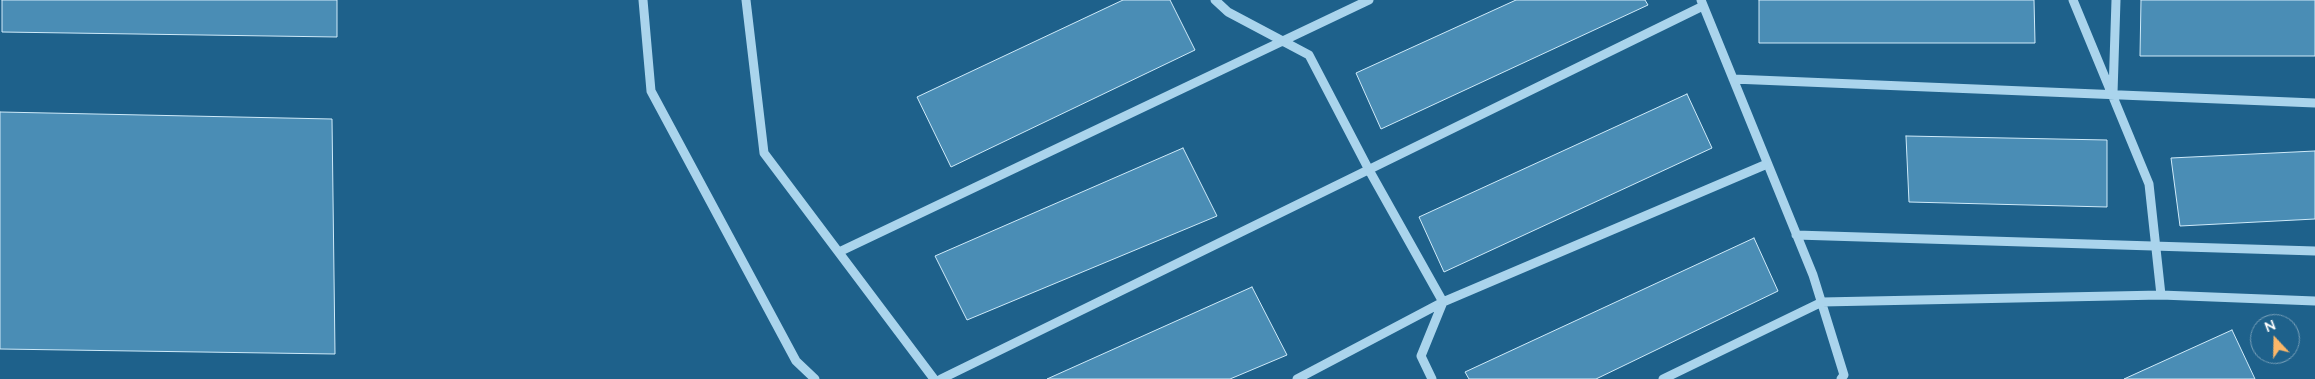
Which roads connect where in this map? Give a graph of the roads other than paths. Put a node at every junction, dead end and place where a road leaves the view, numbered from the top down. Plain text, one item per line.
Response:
1 (643, 0) edge
2 (746, 0) edge
3 (1215, 0) edge
4 (1369, 0) edge
5 (2073, 0) edge
6 (2116, 0) edge
7 (1702, 3) edge
8 (1282, 41) junction
9 (1733, 79) junction
10 (2113, 96) junction
11 (2315, 104) edge
12 (1767, 164) junction
13 (1369, 170) junction
14 (1796, 235) junction
15 (2156, 246) junction
16 (2315, 251) edge
17 (839, 252) junction
18 (2161, 295) junction
19 (2315, 301) edge
20 (1443, 302) junction
21 (1822, 302) junction
22 (1845, 378) edge
23 (815, 379) edge
24 (934, 379) edge
25 (941, 379) edge
26 (1297, 379) edge
27 (1432, 379) edge
28 (1663, 379) edge

1 - 23 street
2 - 17 street
3 - 8 street
4 - 8 street
5 - 10 street
6 - 10 street
7 - 9 street
7 - 13 street
8 - 13 street
8 - 17 street
9 - 10 street
9 - 12 street
10 - 11 street
10 - 15 street
12 - 14 street
12 - 20 street
13 - 20 street
13 - 25 street
14 - 15 street
14 - 21 street
15 - 16 street
15 - 18 street
17 - 24 street
18 - 19 street
18 - 21 street
20 - 26 street
20 - 27 street
21 - 22 street
21 - 28 street

